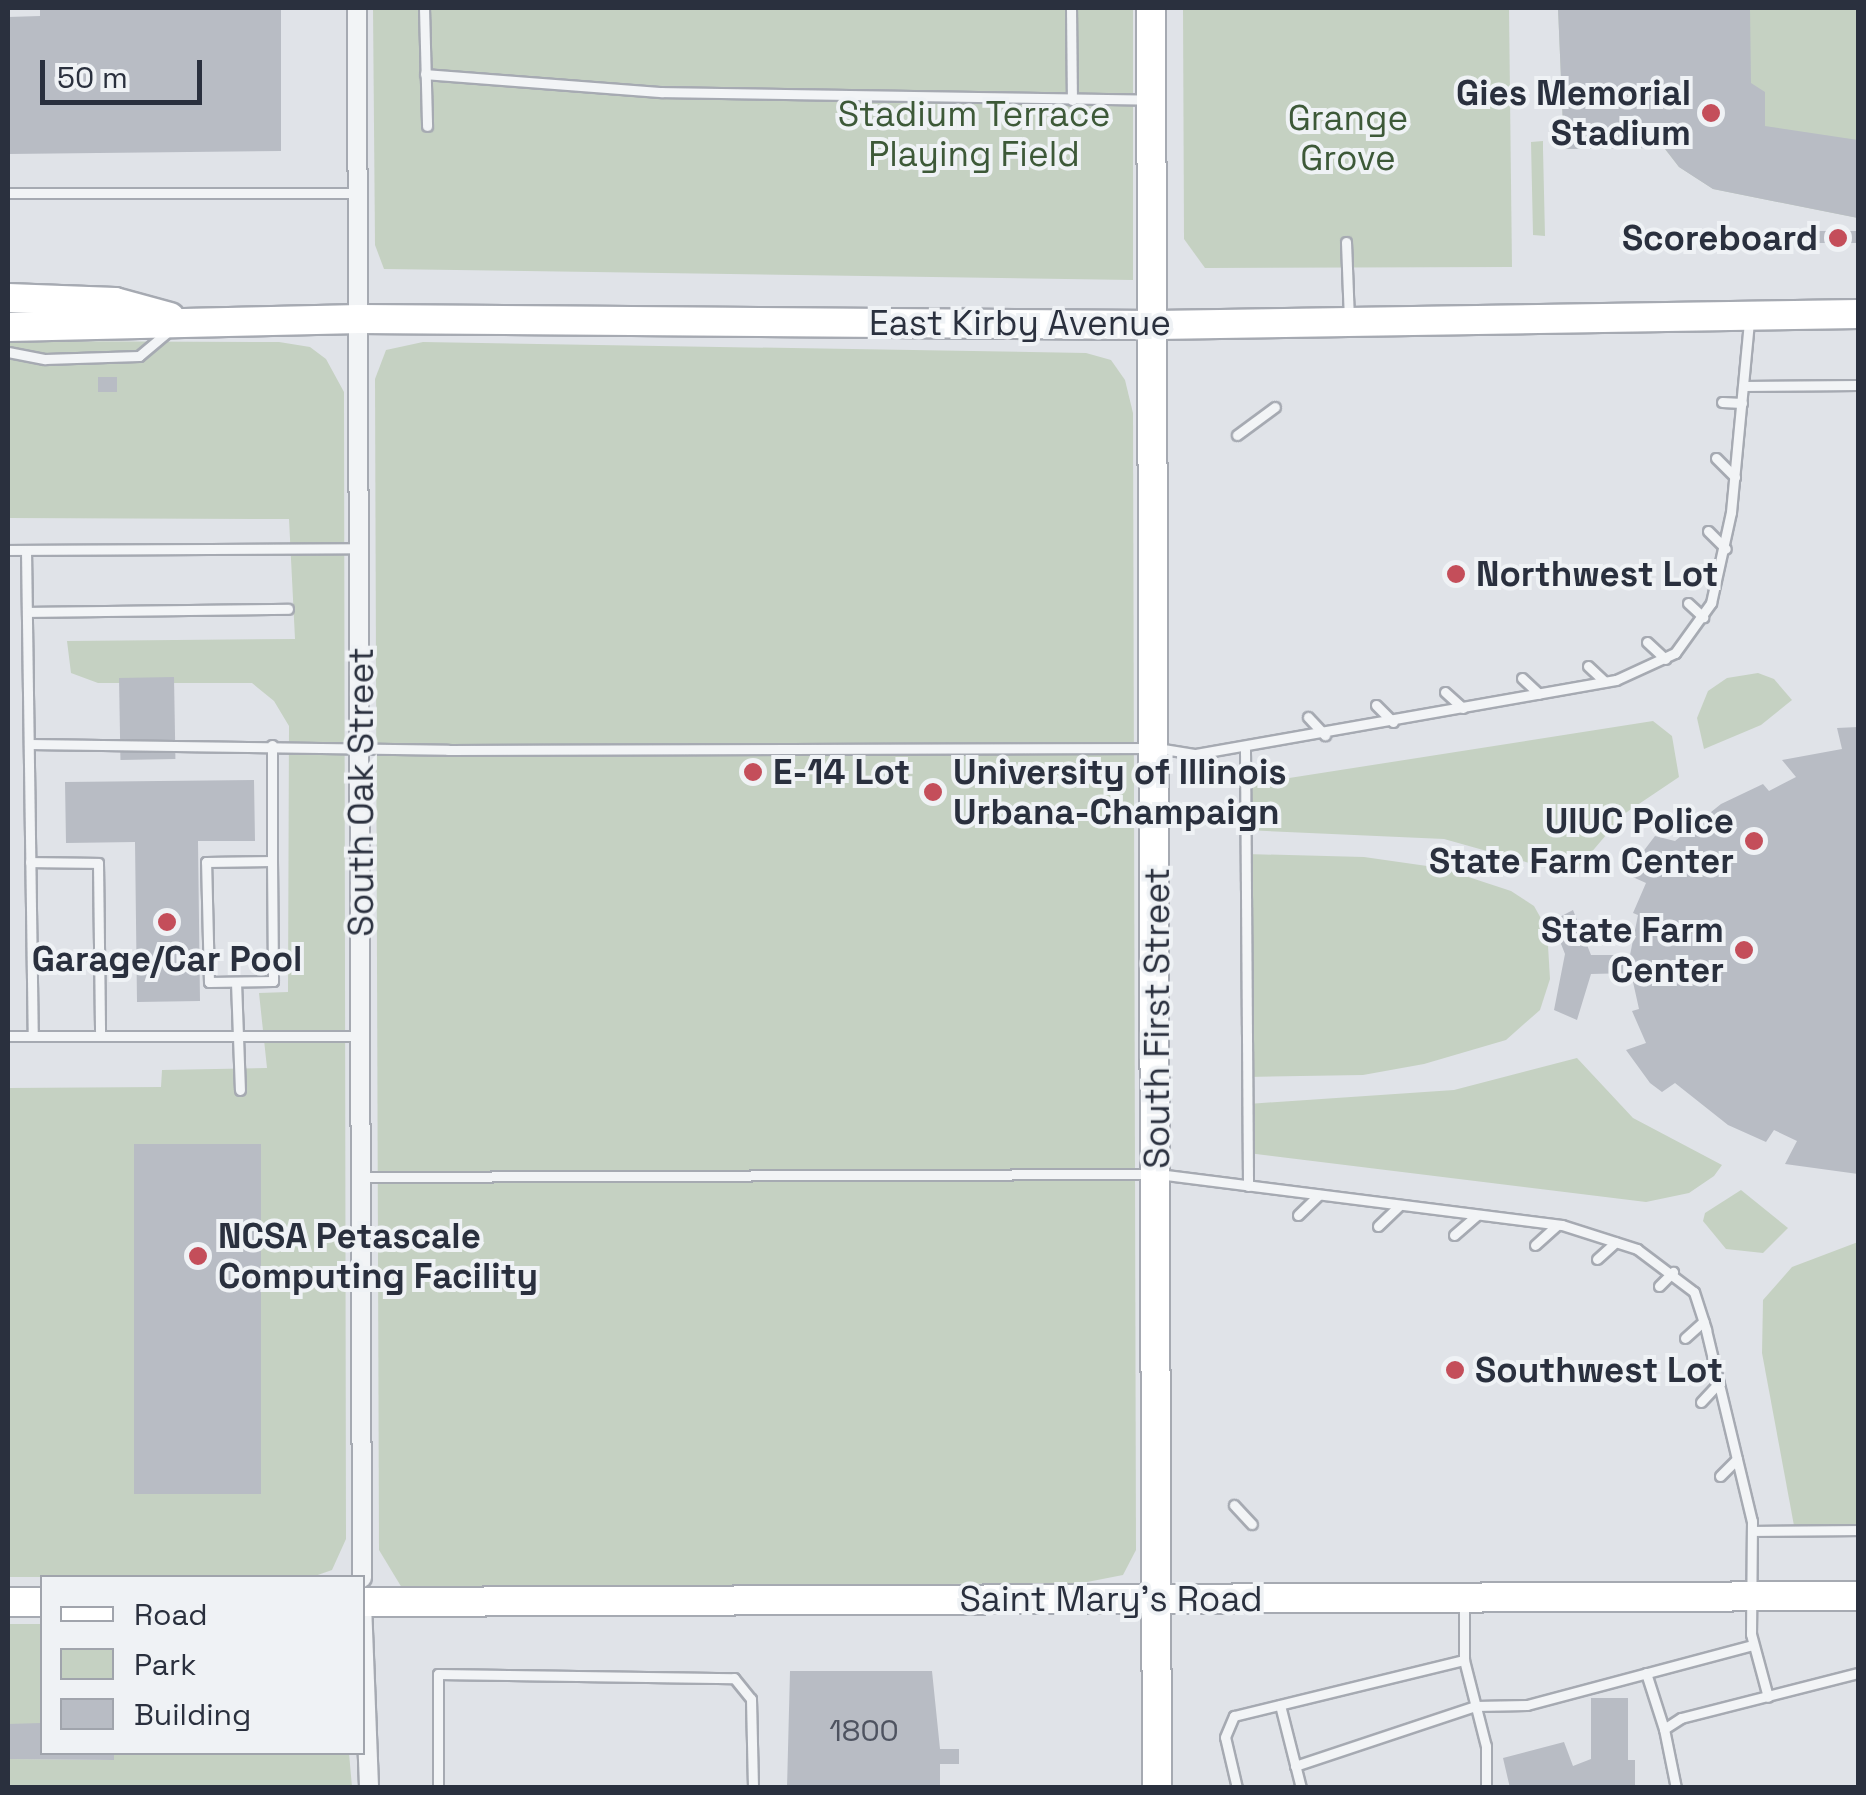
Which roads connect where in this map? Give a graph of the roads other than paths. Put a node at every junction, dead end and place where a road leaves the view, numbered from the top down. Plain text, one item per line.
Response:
1 (357, 8) edge
2 (424, 8) edge
3 (1071, 8) edge
4 (1151, 8) edge
5 (426, 74) junction
6 (1072, 100) junction
7 (1152, 100) junction
8 (427, 126) dead end
9 (8, 193) edge
10 (359, 193) junction
11 (1346, 242) dead end
12 (8, 298) edge
13 (1750, 314) junction
14 (1858, 314) edge
15 (360, 318) junction
16 (182, 320) junction
17 (1349, 322) junction
18 (1156, 325) junction
19 (8, 327) edge
20 (8, 352) edge
21 (1858, 385) edge
22 (1743, 386) junction
23 (1722, 402) dead end
24 (1742, 403) junction
25 (1275, 408) dead end
26 (1237, 435) dead end
27 (1716, 458) dead end
28 (1735, 476) junction
29 (1708, 531) dead end
30 (361, 548) junction
31 (1726, 549) junction
32 (8, 550) edge
33 (26, 550) junction
34 (1688, 604) dead end
35 (288, 609) dead end
36 (27, 612) junction
37 (1703, 618) junction
38 (1647, 642) dead end
39 (1665, 659) junction
40 (1588, 666) dead end
41 (1522, 678) dead end
42 (1604, 682) junction
43 (1446, 692) dead end
44 (1539, 694) junction
45 (1376, 704) dead end
46 (1463, 708) junction
47 (1308, 717) dead end
48 (1393, 722) junction
49 (1325, 735) junction
50 (29, 744) junction
51 (272, 745) junction
52 (361, 746) junction
53 (1157, 748) junction
54 (1245, 750) junction
55 (272, 861) junction
56 (30, 862) junction
57 (236, 982) junction
58 (100, 1034) junction
59 (33, 1035) junction
60 (8, 1036) edge
61 (238, 1036) junction
62 (362, 1036) junction
63 (240, 1090) dead end
64 (1158, 1174) junction
65 (362, 1177) junction
66 (1248, 1186) junction
67 (1319, 1195) junction
68 (1400, 1205) junction
69 (1477, 1214) junction
70 (1298, 1215) dead end
71 (1557, 1224) junction
72 (1378, 1226) dead end
73 (1454, 1235) dead end
74 (1616, 1242) junction
75 (1535, 1245) dead end
76 (1597, 1259) dead end
77 (1674, 1272) junction
78 (1658, 1286) dead end
79 (1704, 1321) junction
80 (1685, 1338) dead end
81 (1719, 1383) junction
82 (1701, 1402) dead end
83 (1737, 1459) junction
84 (1720, 1476) dead end
85 (1234, 1505) dead end
86 (1252, 1524) dead end
87 (1858, 1530) edge
88 (1752, 1531) junction
89 (362, 1575) edge
90 (1750, 1596) junction
91 (1858, 1596) edge
92 (1154, 1598) junction
93 (1464, 1598) junction
94 (8, 1602) edge
95 (40, 1602) edge
96 (365, 1603) edge
97 (1754, 1645) junction
98 (1464, 1660) junction
99 (1646, 1672) junction
100 (1858, 1674) edge
101 (365, 1682) edge
102 (1768, 1697) junction
103 (1280, 1705) junction
104 (1475, 1706) junction
105 (1664, 1729) junction
106 (1296, 1766) junction
107 (369, 1788) edge
108 (438, 1788) edge
109 (752, 1788) edge
110 (1157, 1788) edge
111 (1237, 1788) edge
112 (1301, 1788) edge
113 (1486, 1788) edge
114 (1676, 1788) edge

1 - 10 street, South Oak Street
2 - 5 lane
3 - 6 lane
4 - 7 main road, South First Street
5 - 6 lane
5 - 8 lane
6 - 7 lane
7 - 18 main road, South First Street
9 - 10 lane
10 - 15 street, South Oak Street
11 - 17 lane
12 - 16 main road, East Kirby Avenue
13 - 14 main road, East Kirby Avenue
13 - 17 main road, East Kirby Avenue
13 - 22 lane
15 - 16 main road, East Kirby Avenue
15 - 18 main road, East Kirby Avenue
15 - 30 street, South Oak Street
16 - 19 main road, East Kirby Avenue
16 - 20 lane
17 - 18 main road, East Kirby Avenue
18 - 53 main road, South First Street
21 - 22 lane
22 - 24 lane
23 - 24 lane
24 - 28 lane
25 - 26 lane
27 - 28 lane
28 - 31 lane
29 - 31 lane
30 - 33 lane
30 - 52 street, South Oak Street
31 - 37 lane
32 - 33 lane
33 - 36 lane
34 - 37 lane
35 - 36 lane
36 - 50 lane
37 - 39 lane
38 - 39 lane
39 - 42 lane
40 - 42 lane
41 - 44 lane
42 - 44 lane
43 - 46 lane
44 - 46 lane
45 - 48 lane
46 - 48 lane
47 - 49 lane
48 - 49 lane
49 - 54 lane
50 - 51 lane
50 - 56 lane
51 - 52 lane
51 - 55 lane
52 - 53 lane
52 - 62 street, South Oak Street
53 - 54 lane
53 - 64 main road, South First Street
54 - 66 lane
55 - 57 lane
55 - 57 lane
56 - 58 lane
56 - 59 lane
57 - 61 lane
58 - 59 lane
58 - 61 lane
59 - 60 lane
61 - 62 lane
61 - 63 lane
62 - 65 street, South Oak Street
64 - 65 lane
64 - 66 lane
64 - 92 main road, South First Street
65 - 89 street, South Oak Street
66 - 67 lane
67 - 68 lane
67 - 70 lane
68 - 69 lane
68 - 72 lane
69 - 71 lane
69 - 73 lane
71 - 74 lane
71 - 75 lane
74 - 76 lane
74 - 77 lane
77 - 78 lane
77 - 79 lane
79 - 80 lane
79 - 81 lane
81 - 82 lane
81 - 83 lane
83 - 84 lane
83 - 88 lane
85 - 86 lane
87 - 88 lane
88 - 90 lane
90 - 91 main road, Saint Mary's Road
90 - 93 main road, Saint Mary's Road
90 - 97 lane
92 - 93 main road, Saint Mary's Road
92 - 96 main road, Saint Mary's Road
92 - 110 main road, South First Street
93 - 98 lane
94 - 95 main road
97 - 99 lane
97 - 102 lane
98 - 103 lane
98 - 104 lane
99 - 104 lane
99 - 105 lane
100 - 102 lane
101 - 107 street
102 - 105 lane
103 - 106 lane
103 - 111 lane
104 - 106 lane
104 - 113 lane
105 - 114 lane
106 - 112 lane
108 - 109 lane

